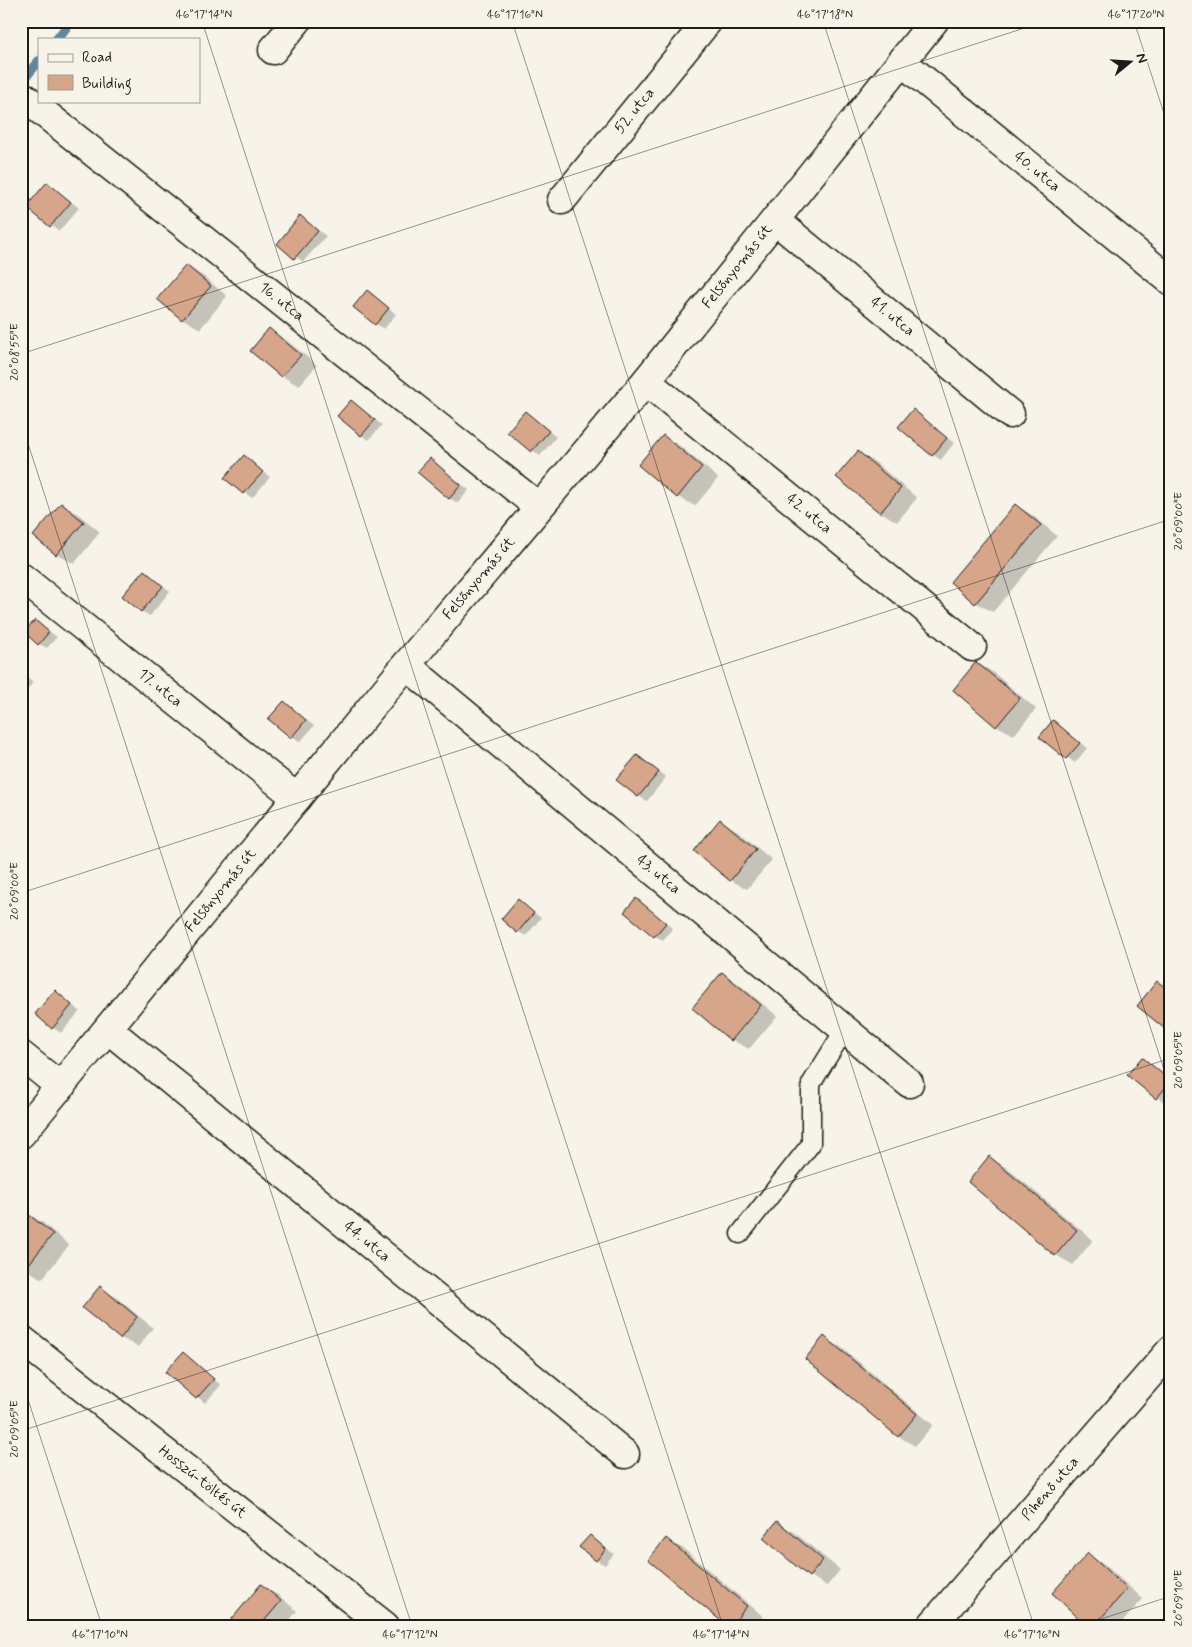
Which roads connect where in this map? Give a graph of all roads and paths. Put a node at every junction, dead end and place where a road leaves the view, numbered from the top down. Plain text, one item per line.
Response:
1 (297, 21) edge
2 (708, 21) edge
3 (934, 21) edge
4 (274, 50) dead end
5 (902, 62) junction
6 (24, 97) dead end
7 (562, 200) dead end
8 (775, 220) junction
9 (1171, 281) edge
10 (646, 381) junction
11 (1010, 414) dead end
12 (539, 507) junction
13 (21, 577) edge
14 (972, 647) dead end
15 (406, 665) junction
16 (298, 798) junction
17 (108, 1029) junction
18 (845, 1029) junction
19 (21, 1055) edge
20 (910, 1082) dead end
21 (61, 1086) junction
22 (21, 1134) edge
23 (740, 1234) dead end
24 (21, 1339) edge
25 (1171, 1350) edge
26 (625, 1454) dead end
27 (385, 1626) edge
28 (930, 1626) edge

1 - 4 street
2 - 7 street, 52. utca
3 - 5 street, Felsőnyomás út
5 - 8 street, Felsőnyomás út
5 - 9 street, 40. utca
6 - 12 street, 16. utca
8 - 10 street, Felsőnyomás út
8 - 11 street, 41. utca
10 - 12 street, Felsőnyomás út
10 - 14 street, 42. utca
12 - 15 street, Felsőnyomás út
13 - 16 street, 17. utca
15 - 16 street, Felsőnyomás út
15 - 18 street, 43. utca
16 - 17 street, Felsőnyomás út
17 - 21 street, Felsőnyomás út
17 - 26 street, 44. utca
18 - 20 street, 43. utca
18 - 23 lane
19 - 21 street
21 - 22 street, Felsőnyomás út
24 - 27 street, Hosszú-töltés út
25 - 28 street, Pihenő utca

